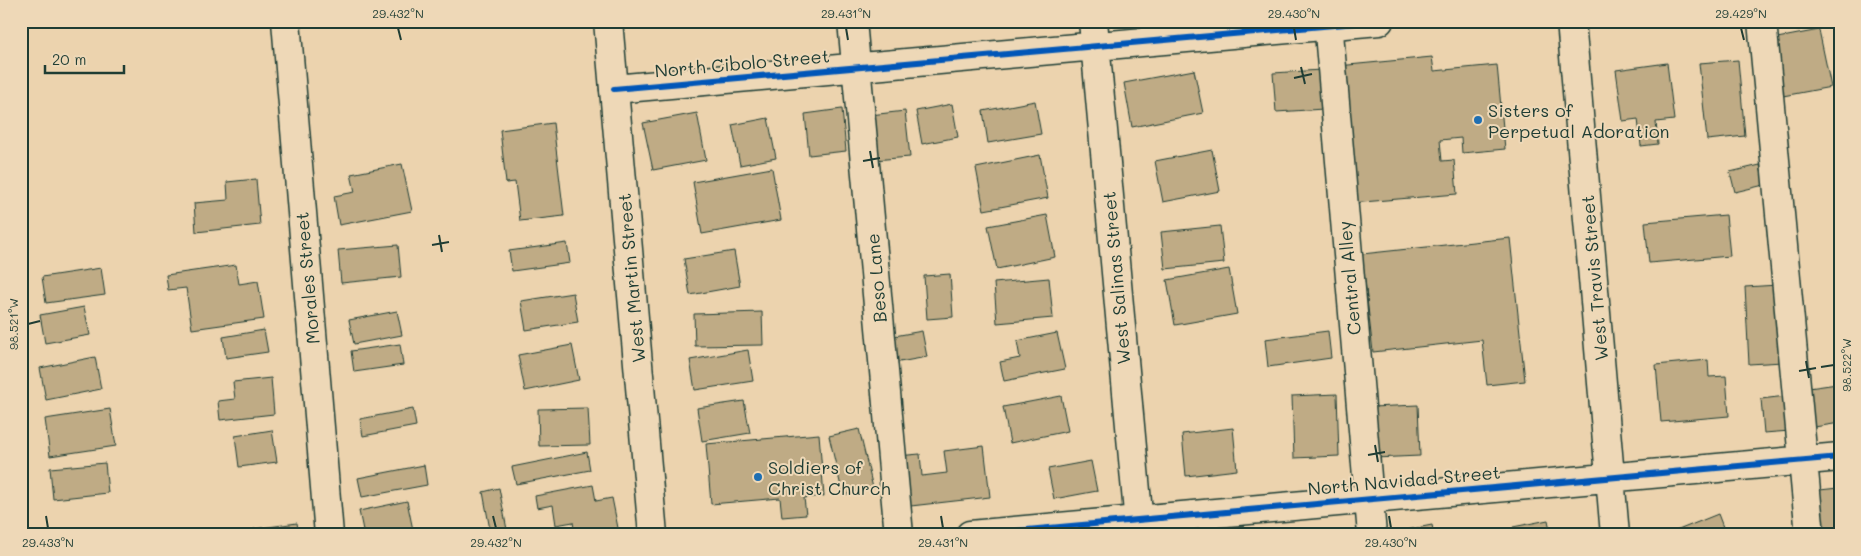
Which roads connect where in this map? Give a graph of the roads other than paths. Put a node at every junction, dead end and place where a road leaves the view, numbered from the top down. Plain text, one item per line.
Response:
1 (286, 21) edge
2 (608, 21) edge
3 (852, 21) edge
4 (1379, 21) edge
5 (1571, 21) edge
6 (1762, 21) edge
7 (1328, 24) edge
8 (1094, 34) edge
9 (857, 68) junction
10 (614, 89) junction
11 (1840, 457) edge
12 (1803, 460) junction
13 (1611, 477) junction
14 (1367, 498) junction
15 (1139, 527) edge
16 (329, 535) edge
17 (653, 535) edge
18 (899, 535) edge
19 (970, 535) edge
20 (1372, 535) edge
21 (1615, 535) edge
22 (1810, 535) edge

1 - 16 street, Morales Street
2 - 10 street, West Martin Street
3 - 9 street, Beso Lane
4 - 7 street, North Cibolo Street
5 - 13 street, West Travis Street
6 - 12 street
7 - 8 street, North Cibolo Street
7 - 14 street, Central Alley
8 - 9 street, North Cibolo Street
8 - 15 street, West Salinas Street
9 - 10 street, North Cibolo Street
9 - 18 street, Beso Lane
10 - 17 street, West Martin Street
11 - 12 street, North Navidad Street
12 - 13 street, North Navidad Street
12 - 22 street
13 - 14 street, North Navidad Street
13 - 21 street, West Travis Street
14 - 15 street, North Navidad Street
14 - 20 street, Central Alley
15 - 19 street, North Navidad Street

